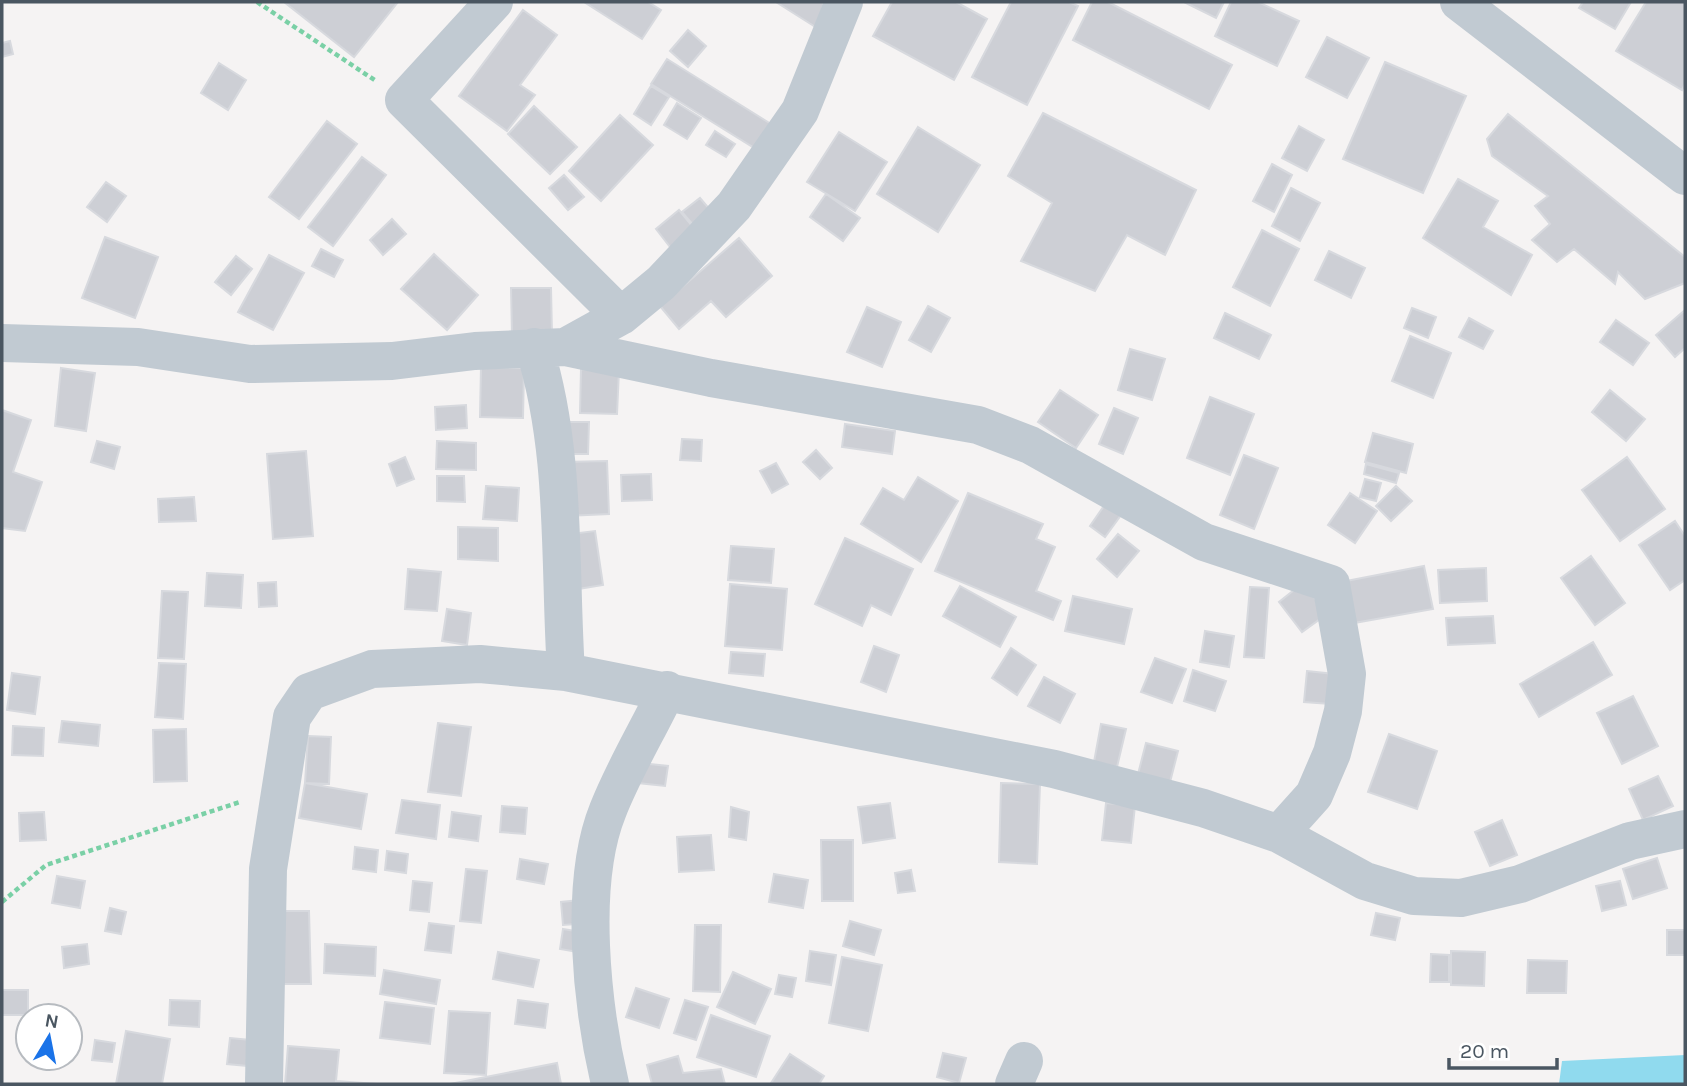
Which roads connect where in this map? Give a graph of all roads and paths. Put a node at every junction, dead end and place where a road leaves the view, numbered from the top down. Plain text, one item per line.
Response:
1 (257, 2) edge
2 (494, 2) edge
3 (844, 2) edge
4 (1459, 2) edge
5 (404, 100) junction
6 (1685, 176) edge
7 (621, 316) junction
8 (2, 343) edge
9 (550, 348) junction
10 (566, 672) junction
11 (667, 690) junction
12 (278, 790) junction
13 (1685, 829) edge
14 (1279, 834) junction
15 (2, 902) edge
16 (264, 1084) edge
17 (610, 1084) edge

1 - 5 path
2 - 5 street
3 - 7 street
4 - 6 street
5 - 7 street
7 - 9 street
8 - 9 street
9 - 10 street
9 - 14 street
10 - 11 street
10 - 12 street
11 - 14 street
11 - 17 street
12 - 15 path
12 - 16 street
13 - 14 street

